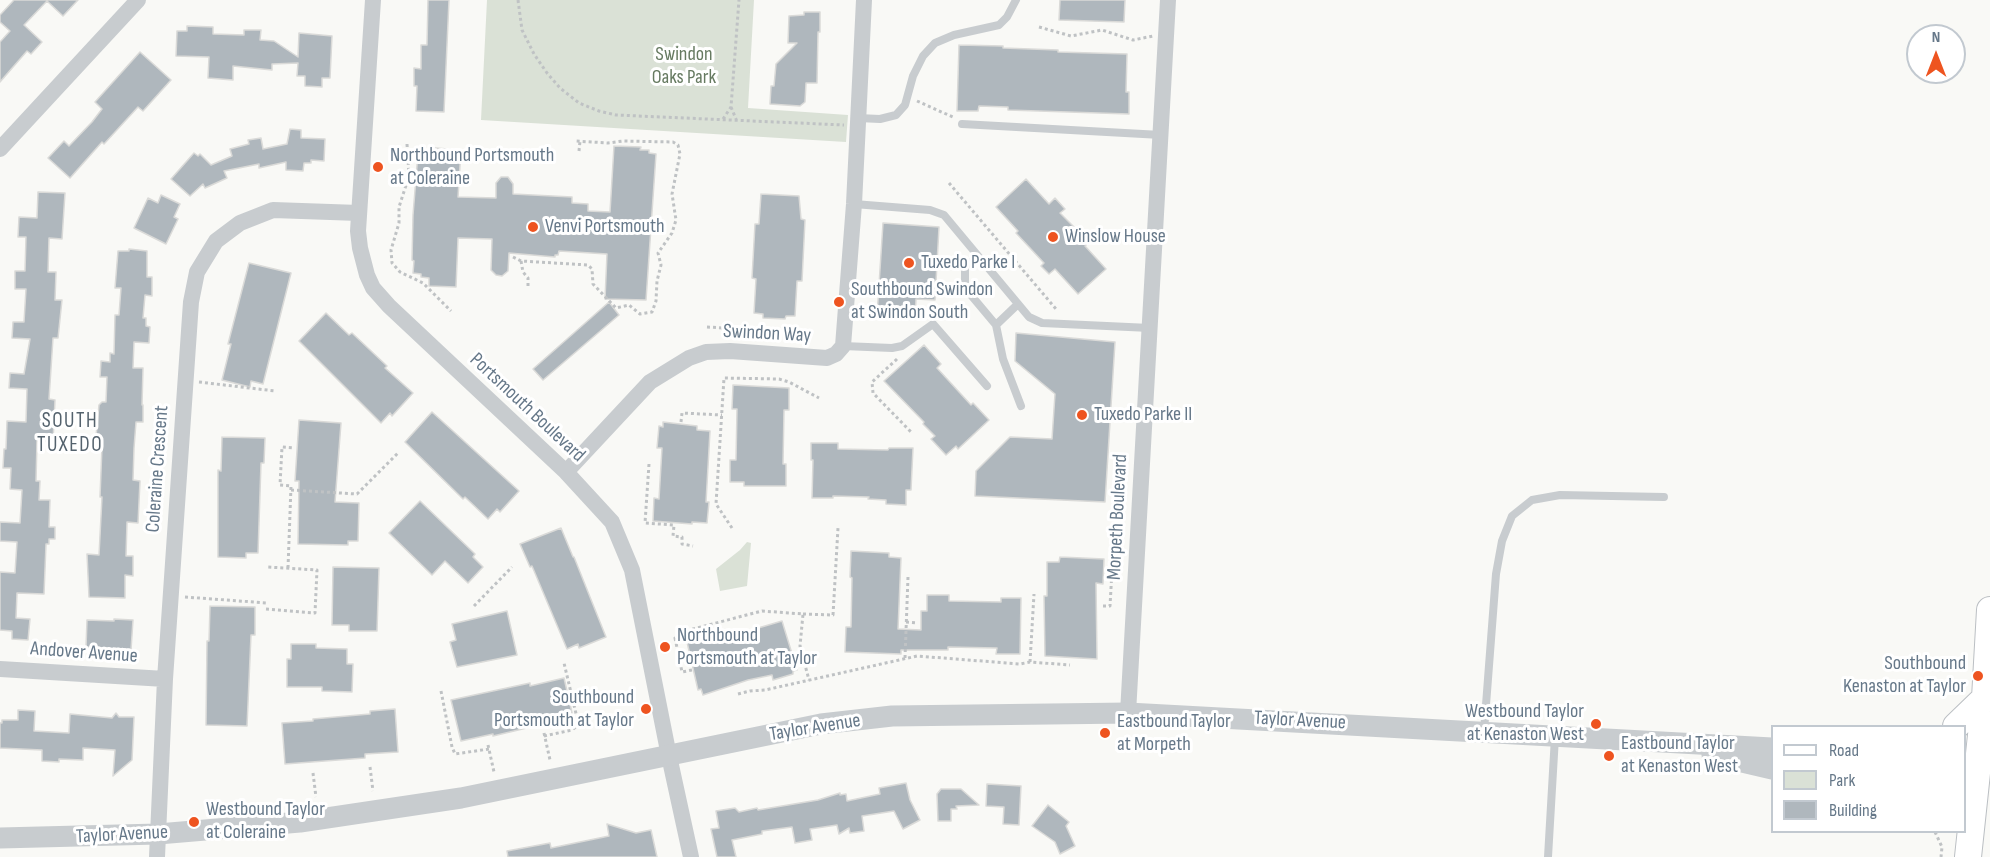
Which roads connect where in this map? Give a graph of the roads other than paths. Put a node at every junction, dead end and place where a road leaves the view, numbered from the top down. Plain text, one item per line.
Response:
1 (138, 0) edge
2 (373, 0) edge
3 (864, 0) edge
4 (1016, 0) edge
5 (1168, 0) edge
6 (858, 122) junction
7 (962, 124) road end
8 (1161, 135) junction
9 (0, 148) edge
10 (854, 204) junction
11 (359, 213) junction
12 (978, 256) junction
13 (1018, 304) junction
14 (996, 325) junction
15 (1150, 328) junction
16 (843, 346) junction
17 (987, 386) dead end
18 (1021, 406) dead end
19 (566, 472) junction
20 (1664, 497) dead end
21 (1990, 610) edge
22 (0, 669) edge
23 (165, 680) junction
24 (1985, 698) junction
25 (1128, 713) junction
26 (1957, 725) edge
27 (1484, 732) junction
28 (1556, 736) junction
29 (1637, 740) junction
30 (1771, 748) edge
31 (669, 756) junction
32 (1971, 762) edge
33 (1771, 769) edge
34 (1970, 790) edge
35 (1952, 833) edge
36 (158, 834) junction
37 (0, 838) edge
38 (157, 857) edge
39 (692, 857) edge
40 (1548, 857) edge
41 (1966, 857) edge

1 - 9 street
2 - 11 street, Portsmouth Boulevard
3 - 6 street
4 - 6 lane
5 - 8 street, Morpeth Boulevard
6 - 10 street
7 - 8 lane
8 - 15 street, Morpeth Boulevard
10 - 12 lane
10 - 16 street
11 - 19 street, Portsmouth Boulevard
11 - 23 street, Coleraine Crescent
12 - 13 lane
12 - 14 lane
13 - 14 lane
13 - 15 lane
14 - 18 lane
15 - 25 street, Morpeth Boulevard
16 - 17 lane
16 - 19 street, Swindon Way
19 - 31 street, Portsmouth Boulevard
20 - 27 lane
21 - 24 main road
22 - 23 street, Andover Avenue
23 - 36 street, Coleraine Crescent
24 - 26 main road
24 - 32 main road
25 - 27 street, Taylor Avenue
25 - 31 street, Taylor Avenue
27 - 28 street, Taylor Avenue
28 - 29 street, Taylor Avenue
28 - 40 lane
29 - 30 street, Taylor Avenue
29 - 33 street, Taylor Avenue
31 - 36 street, Taylor Avenue
31 - 39 street, Portsmouth Boulevard
32 - 34 main road
34 - 41 main road
35 - 41 main road
36 - 37 street, Taylor Avenue
36 - 38 street, Coleraine Crescent

